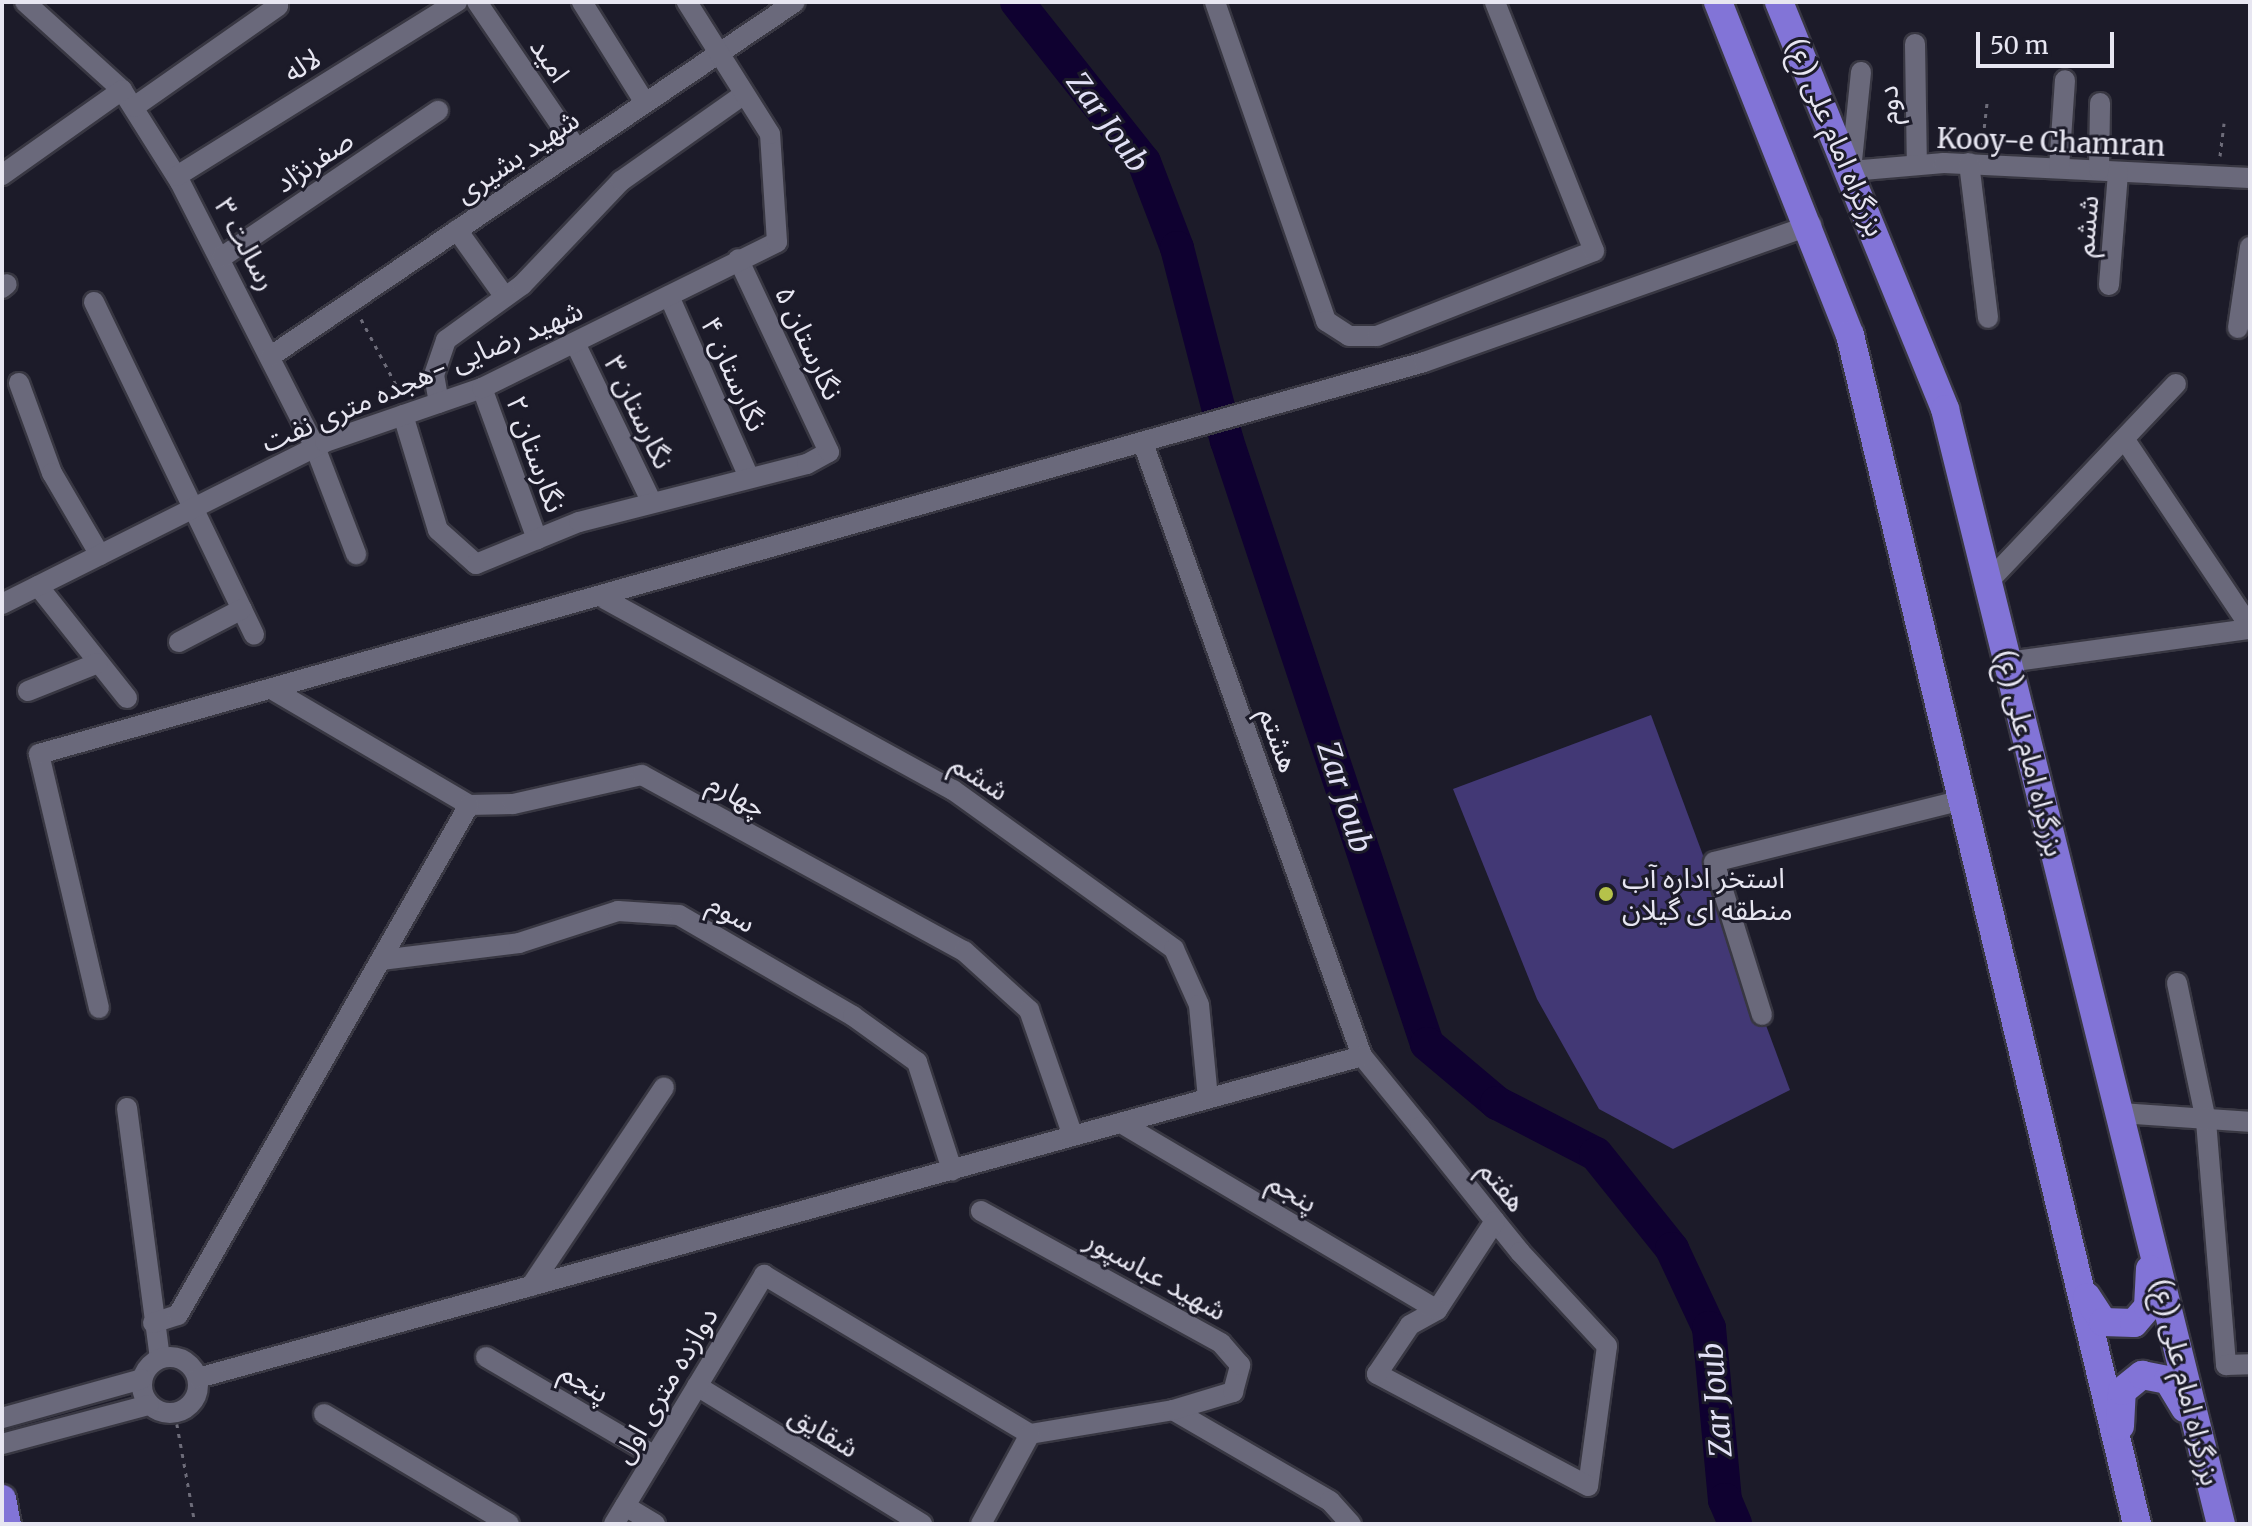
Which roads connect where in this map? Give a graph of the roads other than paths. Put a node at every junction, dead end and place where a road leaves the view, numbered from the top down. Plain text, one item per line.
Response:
1 (25, 2) edge
2 (457, 2) edge
3 (477, 2) edge
4 (582, 2) edge
5 (687, 2) edge
6 (795, 2) edge
7 (1215, 2) edge
8 (1495, 2) edge
9 (1718, 2) edge
10 (1779, 2) edge
11 (278, 6) dead end
12 (1915, 44) dead end
13 (719, 53) junction
14 (1861, 72) dead end
15 (2065, 80) dead end
16 (122, 90) junction
17 (743, 95) junction
18 (645, 103) junction
19 (2100, 103) dead end
20 (134, 107) junction
21 (438, 111) dead end
22 (577, 149) junction
23 (1975, 163) junction
24 (1917, 165) junction
25 (2059, 168) junction
26 (1851, 171) junction
27 (2109, 171) junction
28 (2, 175) edge
29 (177, 176) junction
30 (2250, 178) edge
31 (1811, 225) junction
32 (457, 230) junction
33 (2250, 247) edge
34 (222, 257) junction
35 (738, 259) junction
36 (2109, 285) dead end
37 (669, 296) junction
38 (505, 297) junction
39 (94, 302) dead end
40 (1988, 318) dead end
41 (2238, 328) dead end
42 (576, 345) junction
43 (271, 356) junction
44 (19, 383) dead end
45 (2176, 384) dead end
46 (482, 388) junction
47 (439, 403) junction
48 (403, 415) junction
49 (2125, 440) junction
50 (1149, 441) junction
51 (315, 447) junction
52 (748, 475) junction
53 (652, 503) junction
54 (194, 507) junction
55 (537, 539) junction
56 (356, 554) dead end
57 (100, 555) junction
58 (1988, 582) junction
59 (38, 586) junction
60 (605, 599) junction
61 (2, 604) edge
62 (242, 609) junction
63 (2250, 628) edge
64 (254, 635) dead end
65 (179, 642) dead end
66 (2008, 662) junction
67 (98, 663) junction
68 (28, 691) dead end
69 (275, 691) junction
70 (127, 698) dead end
71 (1962, 800) junction
72 (469, 805) junction
73 (381, 960) junction
74 (2177, 983) dead end
75 (99, 1008) dead end
76 (1762, 1015) dead end
77 (1362, 1056) junction
78 (664, 1087) dead end
79 (1208, 1099) junction
80 (127, 1108) dead end
81 (2119, 1113) junction
82 (2206, 1121) junction
83 (2250, 1122) edge
84 (1121, 1123) junction
85 (1073, 1136) junction
86 (952, 1170) junction
87 (981, 1211) dead end
88 (1495, 1221) junction
89 (2151, 1242) junction
90 (2073, 1259) junction
91 (531, 1286) junction
92 (1437, 1310) junction
93 (153, 1323) junction
94 (486, 1357) dead end
95 (160, 1358) junction
96 (2250, 1364) edge
97 (198, 1378) junction
98 (142, 1379) junction
99 (697, 1386) junction
100 (149, 1405) junction
101 (1173, 1410) junction
102 (324, 1414) dead end
103 (2, 1418) edge
104 (1030, 1434) junction
105 (2, 1444) edge
106 (2201, 1446) junction
107 (655, 1456) junction
108 (2122, 1461) junction
109 (2, 1499) edge
110 (625, 1506) junction
111 (7, 1524) edge
112 (509, 1524) edge
113 (614, 1524) edge
114 (655, 1524) edge
115 (922, 1524) edge
116 (981, 1524) edge
117 (1351, 1524) edge
118 (2137, 1524) edge
119 (2221, 1524) edge

1 - 16 street, رسالت ۳
2 - 29 street, لاله
3 - 22 street, امید
4 - 18 street
5 - 13 street
6 - 13 street, شهید بشیری
7 - 8 street
9 - 31 highway, بزرگراه امام علی (ع)
10 - 26 highway, بزرگراه امام علی (ع)
11 - 20 street
12 - 24 street, دوم
13 - 17 street
13 - 18 street, شهید بشیری
14 - 26 street
15 - 25 street
16 - 20 street, رسالت ۳
16 - 28 street
17 - 35 street, شهید رضایی -هجده متری نفت
17 - 38 street
18 - 22 street, شهید بشیری
19 - 27 street
20 - 29 street, رسالت ۳
21 - 34 street, صفرنژاد
22 - 32 street, شهید بشیری
23 - 24 street, Kooy-e Chamran
23 - 25 street, Kooy-e Chamran
23 - 40 street
24 - 26 street, Kooy-e Chamran
25 - 27 street, Kooy-e Chamran
26 - 58 highway, بزرگراه امام علی (ع)
27 - 30 street, Kooy-e Chamran
27 - 36 street, ششم
29 - 34 street, رسالت ۳
31 - 50 street
31 - 71 highway, بزرگراه امام علی (ع)
32 - 38 street
32 - 43 street, شهید بشیری
33 - 41 street
34 - 43 street, رسالت ۳
35 - 37 street, شهید رضایی -هجده متری نفت
35 - 52 street, نگارستان ۵
37 - 42 street, شهید رضایی -هجده متری نفت
37 - 52 street, نگارستان ۴
38 - 47 street
39 - 54 street
42 - 46 street, شهید رضایی -هجده متری نفت
42 - 53 street, نگارستان ۳
43 - 51 street, رسالت ۳
44 - 57 street
45 - 49 street
46 - 47 street, شهید رضایی -هجده متری نفت
46 - 55 street, نگارستان ۲
47 - 48 street, شهید رضایی -هجده متری نفت
48 - 51 street, شهید رضایی -هجده متری نفت
48 - 55 street
49 - 58 street
49 - 63 street
50 - 60 street
50 - 77 street, هشتم
51 - 54 street, شهید رضایی -هجده متری نفت
51 - 56 street, رسالت ۳
52 - 53 street
53 - 55 street
54 - 57 street, شهید رضایی -هجده متری نفت
54 - 62 street
57 - 59 street, شهید رضایی -هجده متری نفت
58 - 66 highway, بزرگراه امام علی (ع)
59 - 61 street, شهید رضایی -هجده متری نفت
59 - 67 street
60 - 69 street
60 - 79 street, ششم
62 - 64 street
62 - 65 street
63 - 66 street
66 - 81 highway, بزرگراه امام علی (ع)
67 - 68 street
67 - 70 street
69 - 72 street
69 - 75 street
71 - 76 street
71 - 90 highway, بزرگراه امام علی (ع)
72 - 73 street
72 - 85 street, چهارم
73 - 86 street, سوم
73 - 93 street
74 - 82 street
77 - 79 street
77 - 88 street, هفتم
78 - 91 street
79 - 84 street
80 - 93 street
81 - 82 street
81 - 89 highway, بزرگراه امام علی (ع)
82 - 83 street
82 - 96 street
84 - 85 street
84 - 92 street, پنجم
85 - 86 street
86 - 91 street
87 - 101 street, شهید عباسپور
88 - 92 street
88 - 92 street, هفتم
89 - 90 highway
89 - 106 highway, بزرگراه امام علی (ع)
90 - 108 highway, بزرگراه امام علی (ع)
91 - 97 street
93 - 95 street
94 - 107 street, پنجم
95 - 97 street
95 - 98 street
97 - 100 street
98 - 100 street
98 - 103 street
99 - 104 street, دوازده متری اول
99 - 107 street, دوازده متری اول
99 - 115 street, شقایق
100 - 105 street
101 - 104 street
101 - 117 street
102 - 112 street
104 - 116 street
106 - 108 highway
106 - 119 highway, بزرگراه امام علی (ع)
107 - 110 street, دوازده متری اول
108 - 118 highway, بزرگراه امام علی (ع)
109 - 111 highway
110 - 113 street, دوازده متری اول
110 - 114 street

